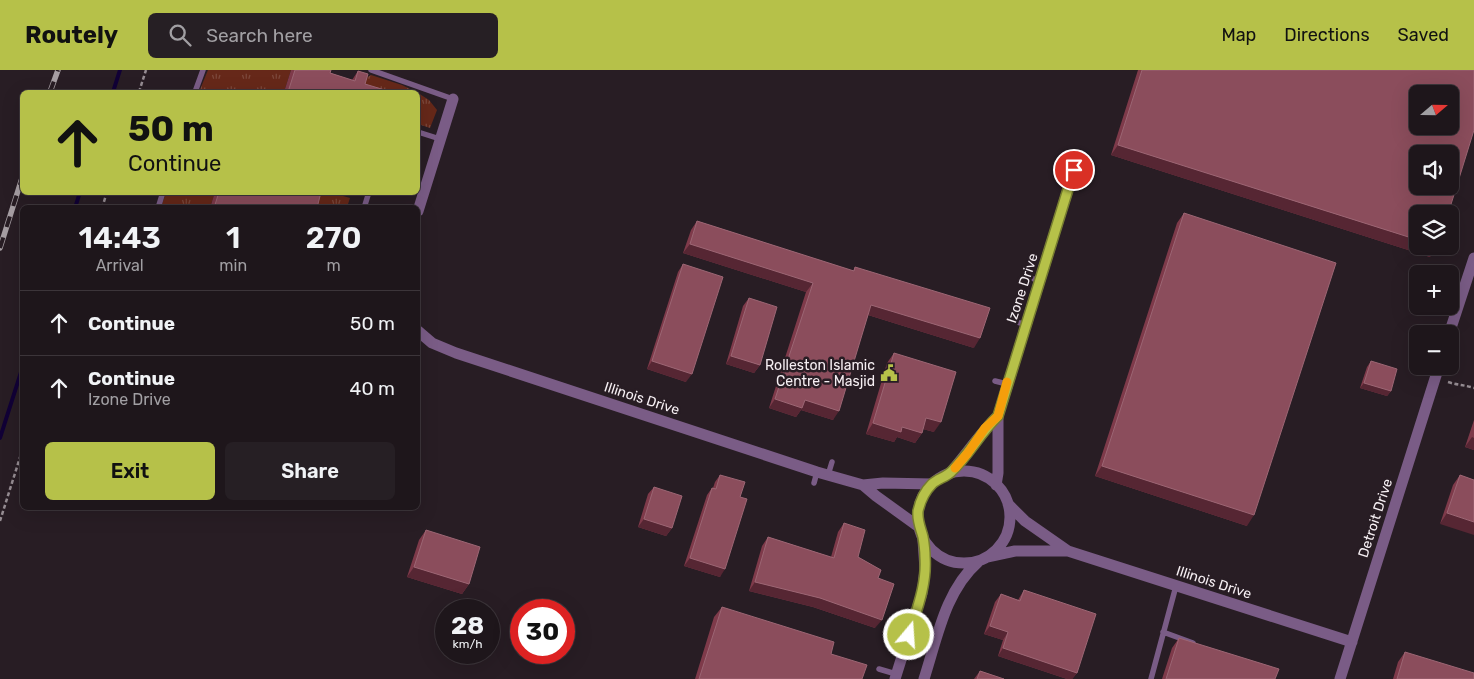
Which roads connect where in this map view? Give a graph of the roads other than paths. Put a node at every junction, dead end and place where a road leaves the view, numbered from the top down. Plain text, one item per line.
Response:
1 (203, 70) edge
2 (371, 70) edge
3 (196, 90) edge
4 (453, 99) joint
5 (420, 133) edge
6 (440, 139) junction
7 (1074, 170) dead end
8 (420, 205) edge
9 (1474, 258) edge
10 (1452, 325) edge
11 (420, 333) edge
12 (1436, 375) edge
13 (995, 381) dead end
14 (1007, 384) junction
15 (998, 416) junction
16 (832, 462) dead end
17 (950, 474) junction
18 (820, 476) junction
19 (932, 484) junction
20 (863, 485) junction
21 (996, 485) junction
22 (1008, 504) junction
23 (921, 532) junction
24 (1068, 551) junction
25 (983, 559) junction
26 (1176, 586) junction
27 (1163, 632) junction
28 (1352, 642) junction
29 (1199, 645) edge
30 (879, 669) dead end
31 (896, 677) edge
32 (924, 679) edge
33 (1151, 679) edge
34 (1340, 679) edge

1 - 3 lane
2 - 4 lane
4 - 6 street
5 - 6 lane
6 - 8 street
7 - 14 street, Izone Drive
9 - 10 street
11 - 18 street, Illinois Drive
12 - 28 street, Detroit Drive
13 - 14 lane
14 - 15 street, Izone Drive
15 - 17 street, Izone Drive
15 - 21 street, Izone Drive
16 - 18 lane
17 - 19 street
17 - 21 street
18 - 20 street, Illinois Drive
19 - 20 street, Illinois Drive
19 - 23 street
20 - 23 street, Illinois Drive
21 - 22 street
22 - 24 street, Illinois Drive
22 - 25 street
23 - 25 street
23 - 31 street
24 - 25 street, Illinois Drive
24 - 26 street, Illinois Drive
25 - 32 street
26 - 27 lane
26 - 28 street, Illinois Drive
27 - 29 lane
27 - 33 lane
28 - 34 street, Detroit Drive
30 - 31 lane

